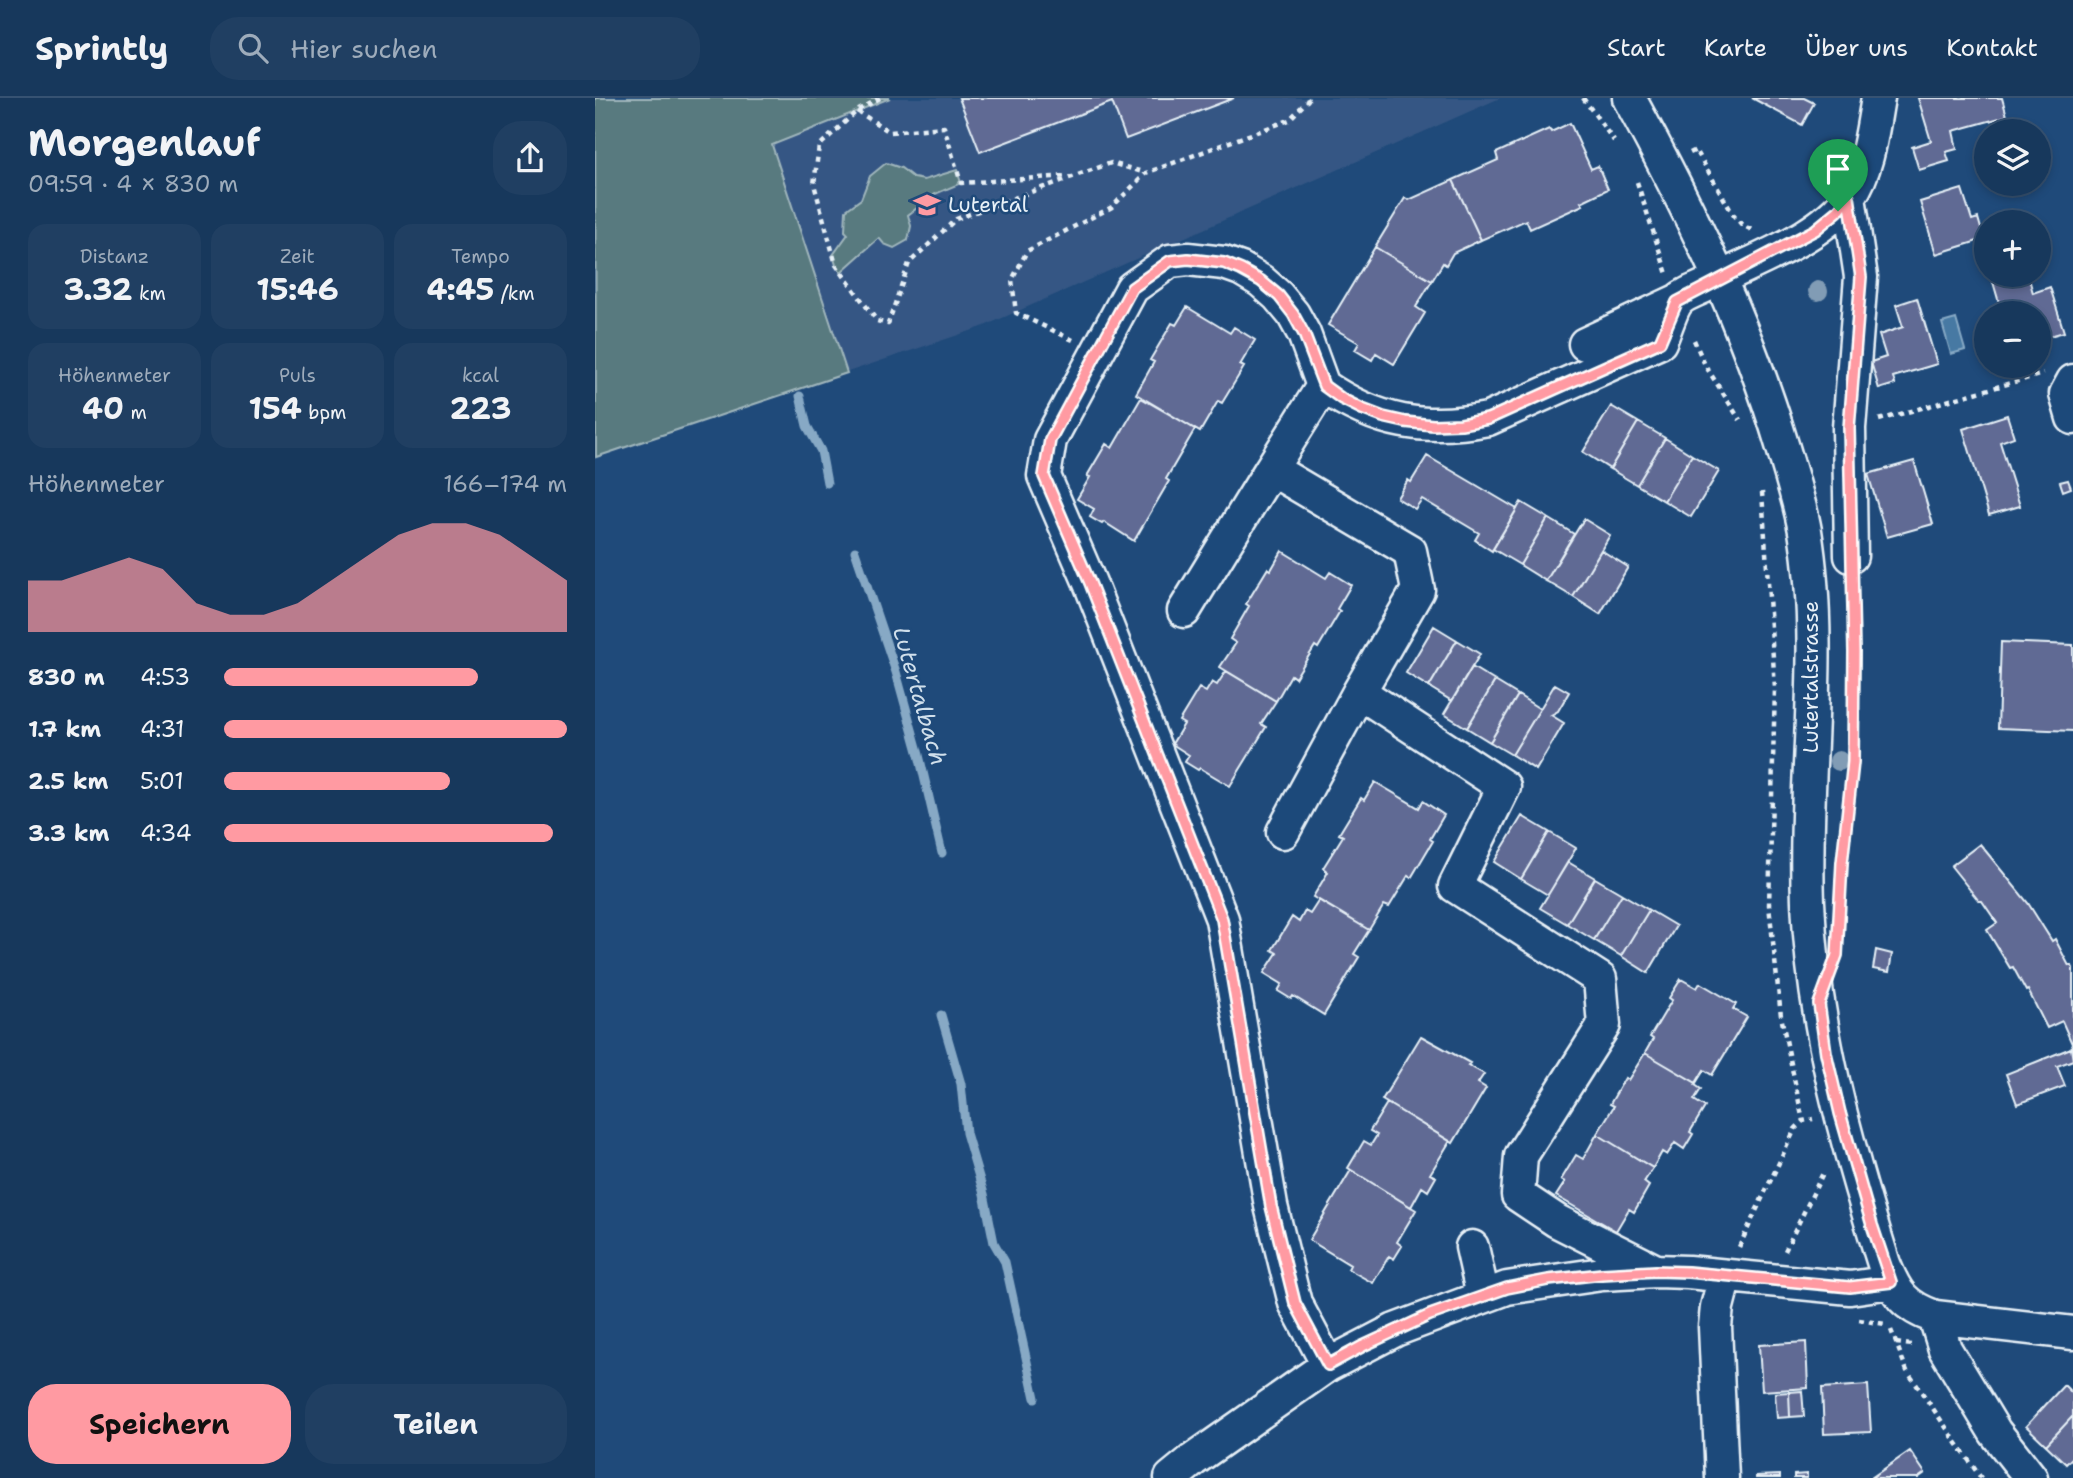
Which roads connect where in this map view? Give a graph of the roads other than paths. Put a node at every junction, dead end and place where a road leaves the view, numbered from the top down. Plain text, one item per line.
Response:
1 (1629, 98) edge
2 (1878, 98) edge
3 (1849, 197) junction
4 (1719, 278) junction
5 (1677, 302) junction
6 (1585, 344) dead end
7 (2062, 376) edge
8 (1324, 386) junction
9 (2073, 418) edge
10 (1271, 468) junction
11 (1851, 556) road end
12 (1185, 611) dead end
13 (1359, 692) junction
14 (1283, 832) dead end
15 (1472, 1247) dead end
16 (1656, 1271) junction
17 (1725, 1276) junction
18 (1891, 1282) junction
19 (1483, 1296) junction
20 (1935, 1317) junction
21 (2073, 1333) edge
22 (1328, 1365) junction
23 (1171, 1478) edge
24 (1722, 1478) edge
25 (2031, 1478) edge

1 - 4 street, Lutertalstrasse
2 - 3 street
3 - 4 street
3 - 11 street
4 - 5 street
4 - 18 street, Lutertalstrasse
5 - 6 street
5 - 8 street
7 - 9 street
8 - 10 street
8 - 22 street
10 - 12 street
10 - 13 street
13 - 14 street
13 - 16 street
15 - 19 street
16 - 17 street
16 - 19 street
17 - 18 street
17 - 24 street
18 - 20 street
19 - 22 street
20 - 21 street
20 - 25 street
22 - 23 street

